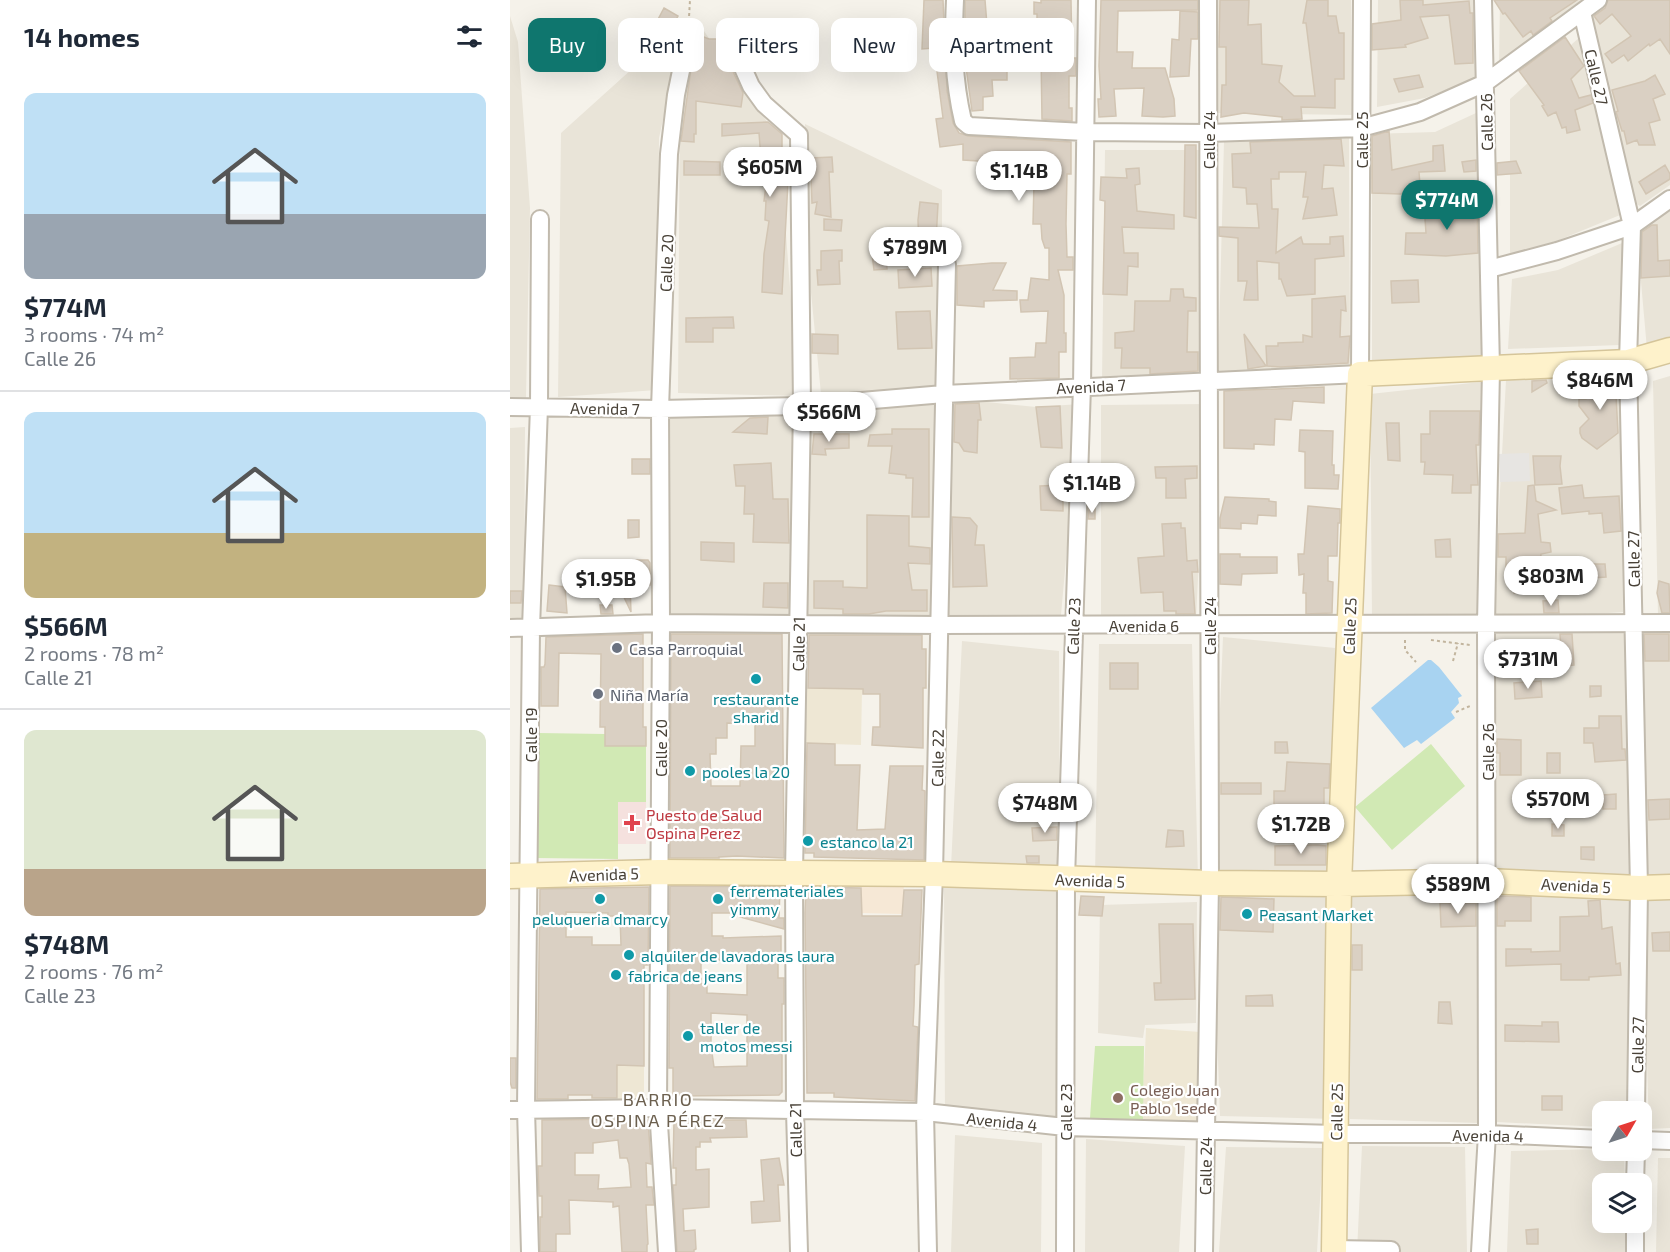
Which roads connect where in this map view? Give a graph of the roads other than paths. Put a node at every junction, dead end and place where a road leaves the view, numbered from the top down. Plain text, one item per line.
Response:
1 (955, 0) edge
2 (1087, 0) edge
3 (1208, 0) edge
4 (1362, 0) edge
5 (1483, 0) edge
6 (1598, 0) edge
7 (1582, 12) junction
8 (681, 72) edge
9 (745, 72) edge
10 (1485, 83) junction
11 (1361, 128) junction
12 (1085, 132) junction
13 (1208, 134) junction
14 (1670, 199) edge
15 (540, 219) dead end
16 (1632, 226) junction
17 (946, 264) dead end
18 (1489, 269) junction
19 (1670, 350) edge
20 (1628, 362) junction
21 (1491, 369) junction
22 (1360, 374) junction
23 (1209, 381) junction
24 (1082, 386) junction
25 (944, 394) junction
26 (802, 406) junction
27 (510, 407) edge
28 (539, 407) junction
29 (660, 409) junction
30 (661, 623) junction
31 (798, 623) junction
32 (1634, 623) junction
33 (1670, 623) edge
34 (1209, 624) junction
35 (1349, 624) junction
36 (1486, 624) junction
37 (940, 625) junction
38 (1073, 625) junction
39 (510, 628) edge
40 (531, 628) junction
41 (660, 872) junction
42 (794, 874) junction
43 (934, 874) junction
44 (520, 876) edge
45 (1066, 879) junction
46 (1487, 880) junction
47 (1210, 883) junction
48 (1339, 884) junction
49 (1670, 887) edge
50 (1639, 888) junction
51 (1636, 1101) edge
52 (658, 1108) junction
53 (518, 1110) edge
54 (795, 1111) junction
55 (925, 1112) junction
56 (1065, 1127) junction
57 (1205, 1131) junction
58 (1336, 1134) junction
59 (1488, 1134) junction
60 (1592, 1139) edge
61 (1652, 1140) edge
62 (1670, 1141) edge
63 (1635, 1233) edge
64 (1391, 1250) dead end
65 (1334, 1251) edge
66 (531, 1252) edge
67 (667, 1252) edge
68 (799, 1252) edge
69 (928, 1252) edge
70 (1065, 1252) edge
71 (1204, 1252) edge
72 (1480, 1252) edge
73 (1635, 1252) edge

1 - 12 street
2 - 12 street, Calle 23
3 - 13 street, Calle 24
4 - 11 street, Calle 25
5 - 10 street, Calle 26
6 - 7 street
7 - 10 street
7 - 16 street, Calle 27
8 - 29 street, Calle 20
9 - 26 street, Calle 21
10 - 11 street
10 - 18 street, Calle 26
11 - 13 street
11 - 22 street, Calle 25
12 - 13 street
12 - 24 street, Calle 23
13 - 23 street, Calle 24
14 - 16 street
15 - 28 street, Calle 19
16 - 18 street
16 - 20 street, Calle 27
17 - 25 street, Calle 22
18 - 21 street, Calle 26
19 - 20 street, Avenida 7
20 - 21 street, Avenida 7
20 - 32 street, Calle 27
21 - 22 street, Avenida 7
21 - 36 street, Calle 26
22 - 23 street, Avenida 7
22 - 35 street, Calle 25
23 - 24 street, Avenida 7
23 - 34 street, Calle 24
24 - 25 street, Avenida 7
24 - 38 street, Calle 23
25 - 26 street, Avenida 7
25 - 37 street, Calle 22
26 - 29 street, Avenida 7
26 - 31 street, Calle 21
27 - 28 street, Avenida 7
28 - 29 street, Avenida 7
28 - 40 street, Calle 19
29 - 30 street, Calle 20
30 - 31 street, Avenida 6
30 - 40 street, Avenida 6
30 - 41 street, Calle 20
31 - 37 street, Avenida 6
31 - 42 street, Calle 21
32 - 33 street, Avenida 6
32 - 36 street, Avenida 6
32 - 50 street, Calle 27
34 - 35 street, Avenida 6
34 - 38 street, Avenida 6
34 - 47 street, Calle 24
35 - 36 street, Avenida 6
35 - 48 street, Calle 25
36 - 46 street, Calle 26
37 - 38 street, Avenida 6
37 - 43 street, Calle 22
38 - 45 street, Calle 23
39 - 40 street, Avenida 6
40 - 44 street, Calle 19
41 - 42 street, Avenida 5
41 - 44 street, Avenida 5
41 - 52 street, Calle 20
42 - 43 street, Avenida 5
42 - 54 street, Calle 21
43 - 45 street, Avenida 5
43 - 55 street, Calle 22
44 - 53 street, Calle 19
45 - 47 street, Avenida 5
45 - 56 street, Calle 23
46 - 48 street, Avenida 5
46 - 50 street, Avenida 5
46 - 59 street, Calle 26
47 - 48 street, Avenida 5
47 - 57 street, Calle 24
48 - 58 street, Calle 25
49 - 50 street, Avenida 5
50 - 51 street, Calle 27
52 - 53 street, Avenida 4
52 - 54 street, Avenida 4
52 - 67 street, Calle 20
53 - 66 street, Calle 19
54 - 55 street, Avenida 4
54 - 68 street, Calle 21
55 - 56 street, Avenida 4
55 - 69 street, Calle 22
56 - 57 street, Avenida 4
56 - 70 street, Calle 23
57 - 58 street, Avenida 4
57 - 71 street, Calle 24
58 - 59 street, Avenida 4
58 - 65 street, Calle 25
59 - 60 street, Avenida 4
59 - 72 street, Calle 26
61 - 62 street
63 - 73 street
64 - 65 street

